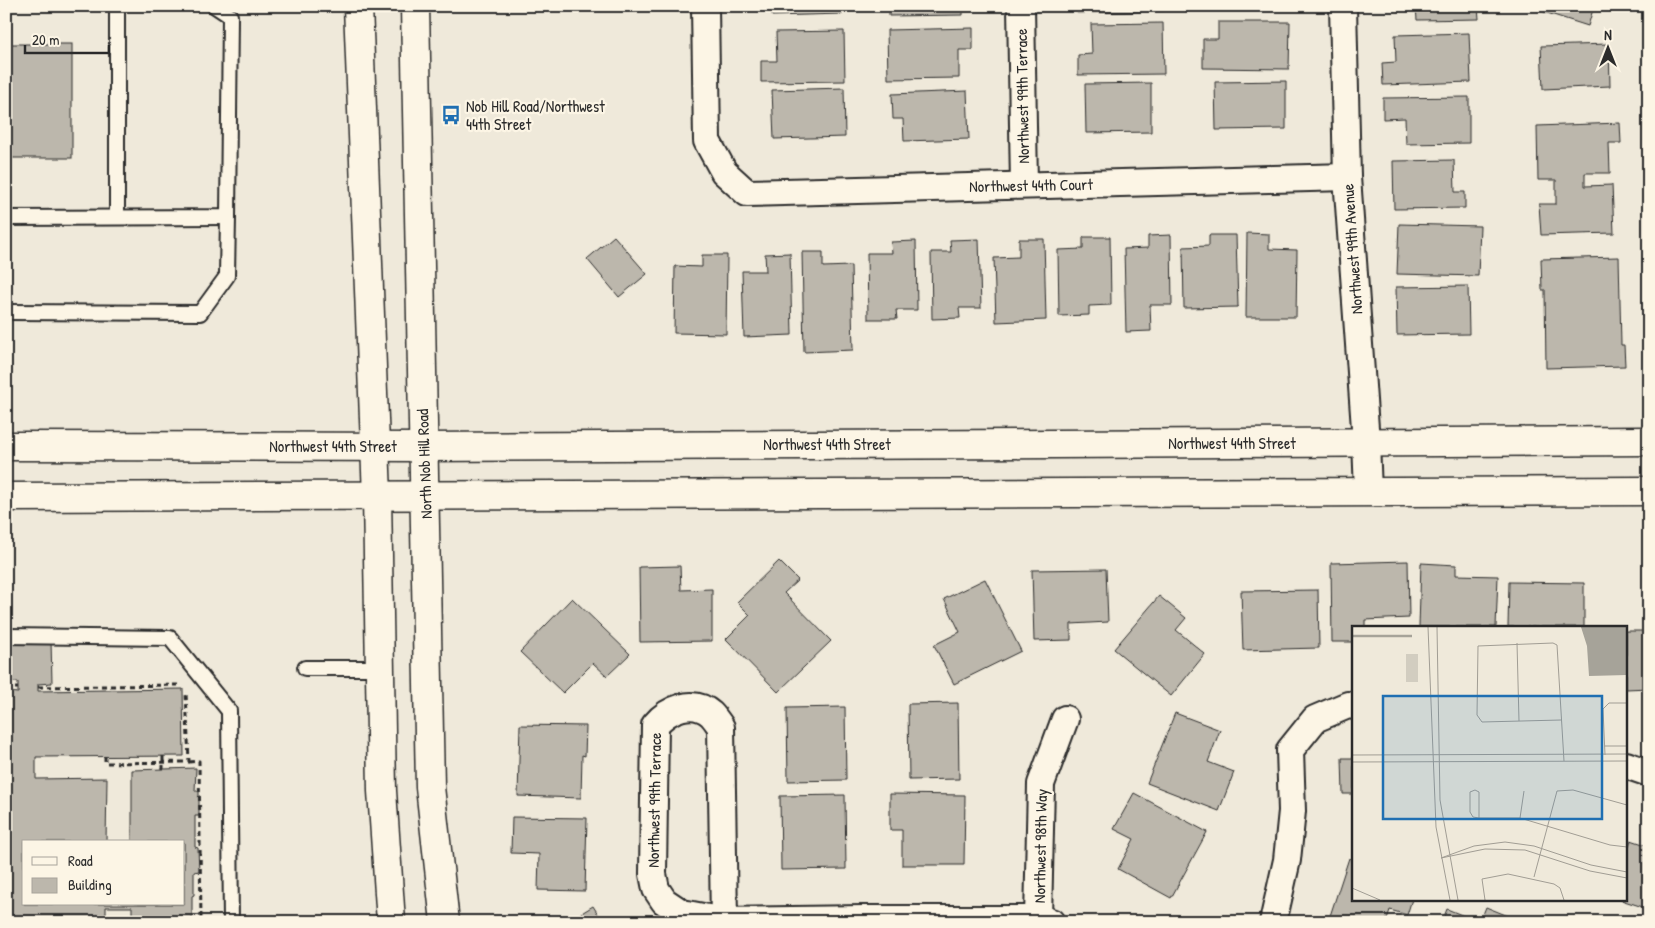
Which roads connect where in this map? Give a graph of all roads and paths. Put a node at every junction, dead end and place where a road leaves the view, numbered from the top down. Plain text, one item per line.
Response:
1 (117, 6) edge
2 (215, 6) edge
3 (358, 6) edge
4 (415, 6) edge
5 (705, 6) edge
6 (1020, 6) edge
7 (1343, 6) edge
8 (1347, 178) junction
9 (1024, 185) junction
10 (117, 217) junction
11 (228, 217) junction
12 (6, 218) edge
13 (6, 312) edge
14 (1649, 441) edge
15 (1366, 442) junction
16 (6, 446) edge
17 (374, 446) junction
18 (423, 447) junction
19 (1649, 491) edge
20 (1368, 492) junction
21 (377, 496) junction
22 (425, 496) junction
23 (6, 497) edge
24 (6, 636) edge
25 (305, 668) dead end
26 (380, 668) junction
27 (38, 687) dead end
28 (6, 688) edge
29 (18, 688) dead end
30 (1352, 706) edge
31 (1065, 719) dead end
32 (104, 756) dead end
33 (163, 756) dead end
34 (163, 762) junction
35 (189, 762) junction
36 (1628, 766) edge
37 (163, 769) dead end
38 (1649, 773) edge
39 (1044, 920) edge
40 (724, 921) edge
41 (201, 922) edge
42 (231, 922) edge
43 (391, 922) edge
44 (445, 922) edge
45 (1272, 922) edge

1 - 10 lane
2 - 11 lane
3 - 17 street
4 - 18 street, North Nob Hill Road
5 - 9 street, Northwest 44th Court
6 - 9 street, Northwest 99th Terrace
7 - 8 street, Northwest 99th Avenue
8 - 9 street, Northwest 44th Court
8 - 15 street, Northwest 99th Avenue
10 - 11 lane
10 - 12 lane
11 - 13 lane
14 - 15 street, Northwest 44th Street
15 - 18 street, Northwest 44th Street
15 - 20 street, Northwest 99th Avenue
16 - 17 street, Northwest 44th Street
17 - 18 street, Northwest 44th Street
17 - 21 street
18 - 22 street, North Nob Hill Road
19 - 20 street
20 - 22 street
21 - 22 street
21 - 23 street
21 - 26 street
22 - 44 street, North Nob Hill Road
24 - 42 lane
25 - 26 lane
26 - 43 street
27 - 35 path
28 - 29 path
30 - 45 street
31 - 39 street, Northwest 98th Way
32 - 34 path
33 - 34 path
34 - 35 path
34 - 37 path
35 - 41 path
36 - 38 street
39 - 40 street, Northwest 99th Terrace
40 - 40 street, Northwest 99th Terrace

